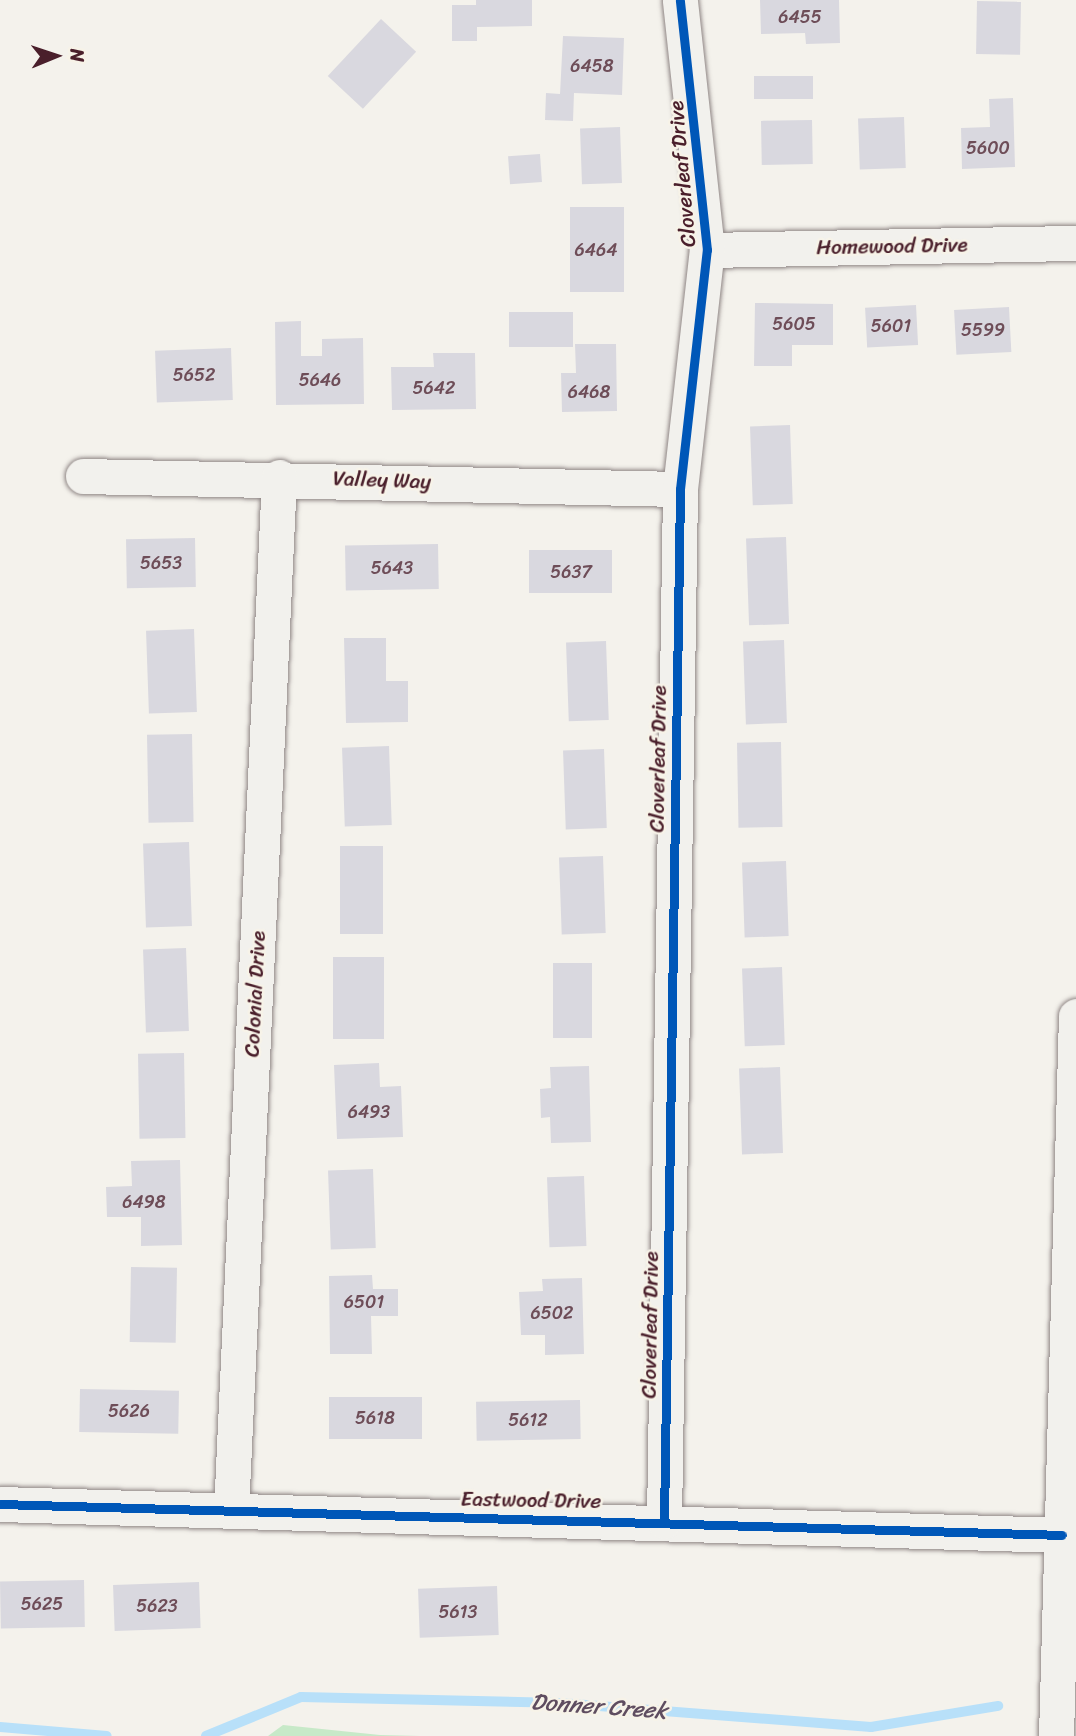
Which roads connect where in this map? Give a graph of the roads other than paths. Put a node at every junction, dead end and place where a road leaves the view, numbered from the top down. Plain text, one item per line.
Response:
1 (680, 0) edge
2 (1076, 243) edge
3 (707, 250) junction
4 (83, 476) dead end
5 (279, 477) junction
6 (680, 489) junction
7 (1076, 1016) edge
8 (0, 1504) edge
9 (231, 1511) junction
10 (664, 1521) junction
11 (1062, 1535) junction
12 (1068, 1622) edge
13 (1056, 1736) edge

1 - 3 street, Cloverleaf Drive
2 - 3 street, Homewood Drive
3 - 6 street, Cloverleaf Drive
4 - 5 street, Valley Way
5 - 6 street, Valley Way
5 - 9 street, Colonial Drive
6 - 10 street, Cloverleaf Drive
7 - 11 street
8 - 9 street, Eastwood Drive
9 - 10 street, Eastwood Drive
10 - 11 street, Eastwood Drive
11 - 12 street
12 - 13 street

